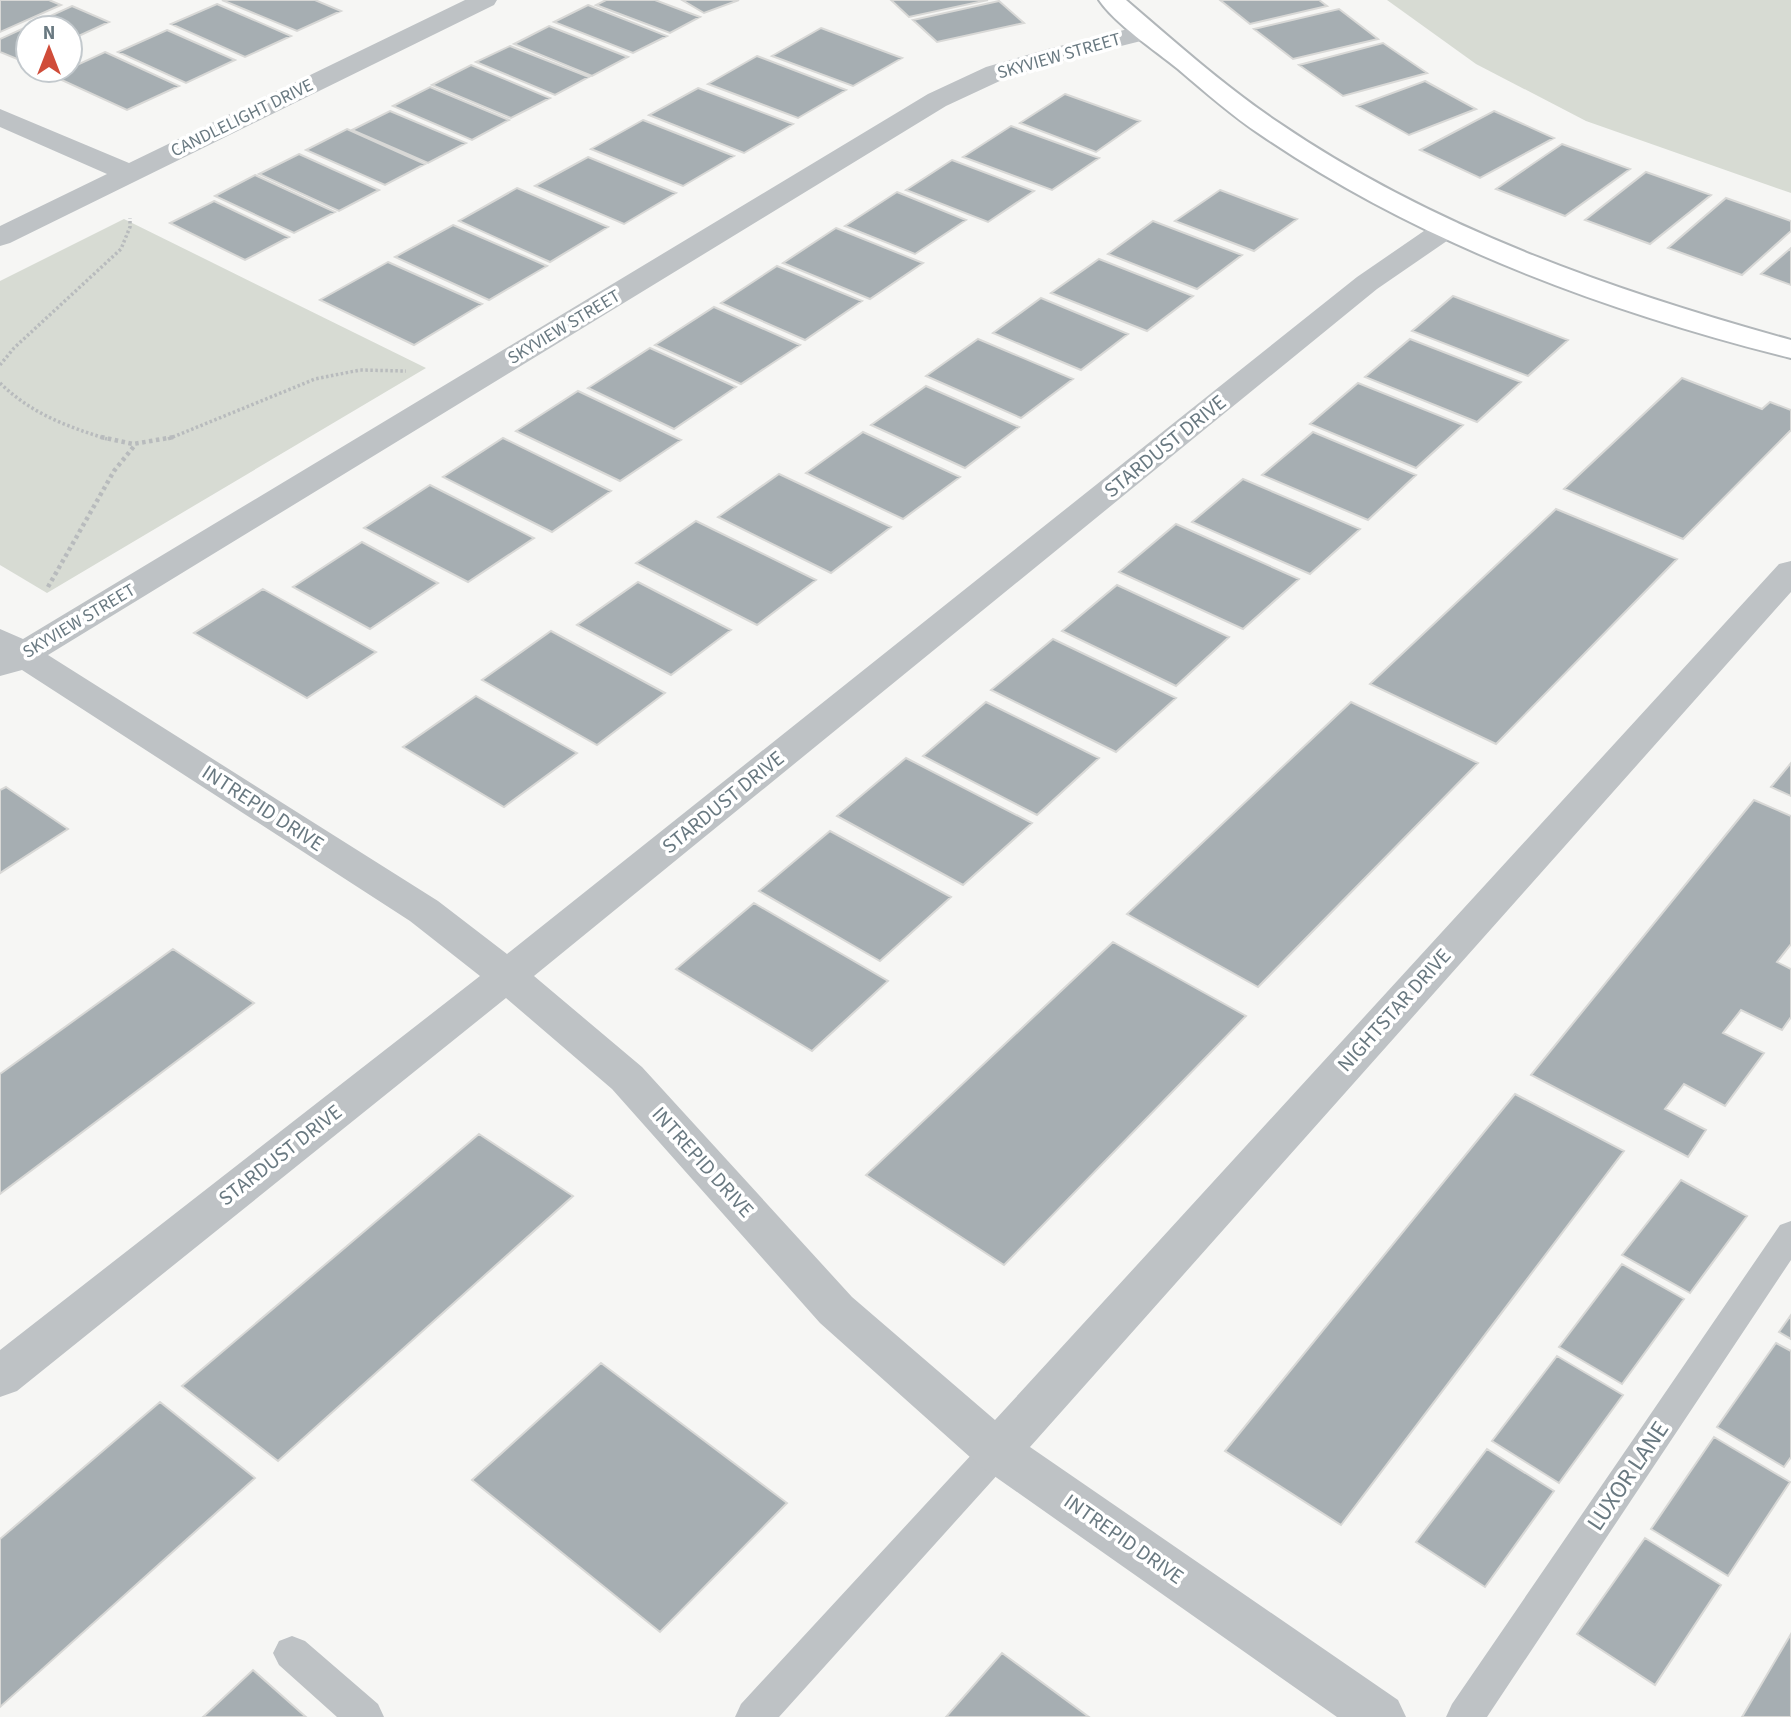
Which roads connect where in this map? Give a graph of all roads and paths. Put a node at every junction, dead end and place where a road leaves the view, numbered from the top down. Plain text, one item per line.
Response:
1 (485, 0) edge
2 (1111, 0) edge
3 (1148, 32) junction
4 (0, 117) edge
5 (128, 173) junction
6 (90, 192) junction
7 (1447, 228) junction
8 (0, 236) edge
9 (1791, 349) edge
10 (0, 365) edge
11 (411, 372) dead end
12 (0, 383) edge
13 (135, 444) junction
14 (1791, 571) edge
15 (47, 588) dead end
16 (8, 655) edge
17 (507, 975) junction
18 (1791, 1234) edge
19 (0, 1377) edge
20 (997, 1451) junction
21 (292, 1653) dead end
22 (365, 1717) edge
23 (754, 1717) edge
24 (1380, 1717) edge
25 (1465, 1717) edge

1 - 5 street, CANDLELIGHT DRIVE
2 - 3 street
3 - 7 street
3 - 16 street, SKYVIEW STREET
4 - 5 street
5 - 6 street, CANDLELIGHT DRIVE
6 - 8 street, CANDLELIGHT DRIVE
6 - 10 path
7 - 9 street
7 - 17 street, STARDUST DRIVE
11 - 13 path
12 - 13 path
13 - 15 path
14 - 20 street, NIGHTSTAR DRIVE
16 - 17 street, INTREPID DRIVE
17 - 19 street, STARDUST DRIVE
17 - 20 street, INTREPID DRIVE
18 - 25 lane, LUXOR LANE
20 - 23 lane
20 - 24 street, INTREPID DRIVE
21 - 22 lane

